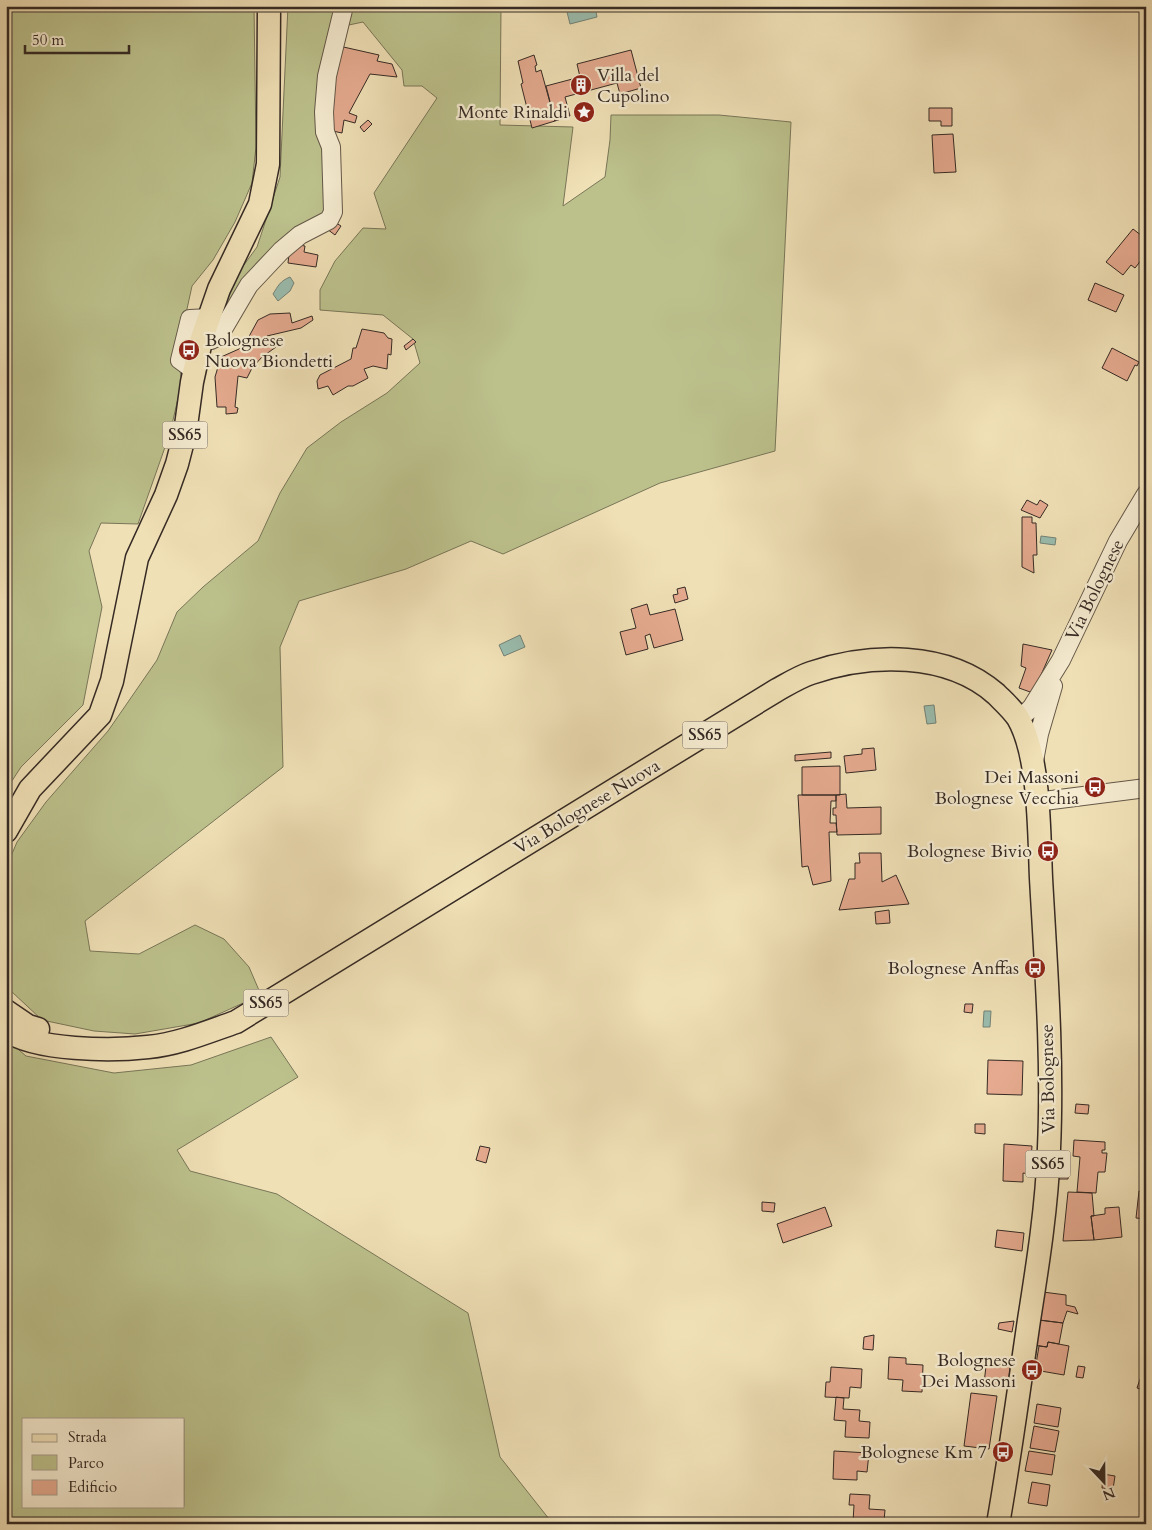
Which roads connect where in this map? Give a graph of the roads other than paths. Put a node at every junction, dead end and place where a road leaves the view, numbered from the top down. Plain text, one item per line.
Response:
1 (269, 6) edge
2 (344, 6) edge
3 (209, 318) junction
4 (201, 341) junction
5 (195, 372) junction
6 (1146, 494) edge
7 (1061, 660) junction
8 (1023, 715) junction
9 (1042, 722) junction
10 (1034, 766) junction
11 (1146, 788) edge
12 (1036, 802) junction
13 (6, 831) edge
14 (6, 1011) edge
15 (6, 1030) edge
16 (111, 1049) junction
17 (998, 1524) edge

1 - 3 main road, SS65
2 - 4 street
3 - 4 main road, SS65
3 - 5 street
4 - 5 main road, SS65
5 - 13 main road, SS65
6 - 7 street, Via Bolognese
7 - 8 street, Via Bolognese
7 - 9 street, Via Bolognese
8 - 9 street
8 - 10 main road, Via Bolognese Nuova / SS65
8 - 16 main road, Via Bolognese Nuova / SS65
9 - 10 street, Via Bolognese
10 - 12 main road, Via Bolognese / SS65
11 - 12 street
12 - 17 main road, Via Bolognese / SS65
14 - 16 main road, Via Bolognese Nuova / SS65
15 - 16 main road, Via Bolognese Nuova / SS65

